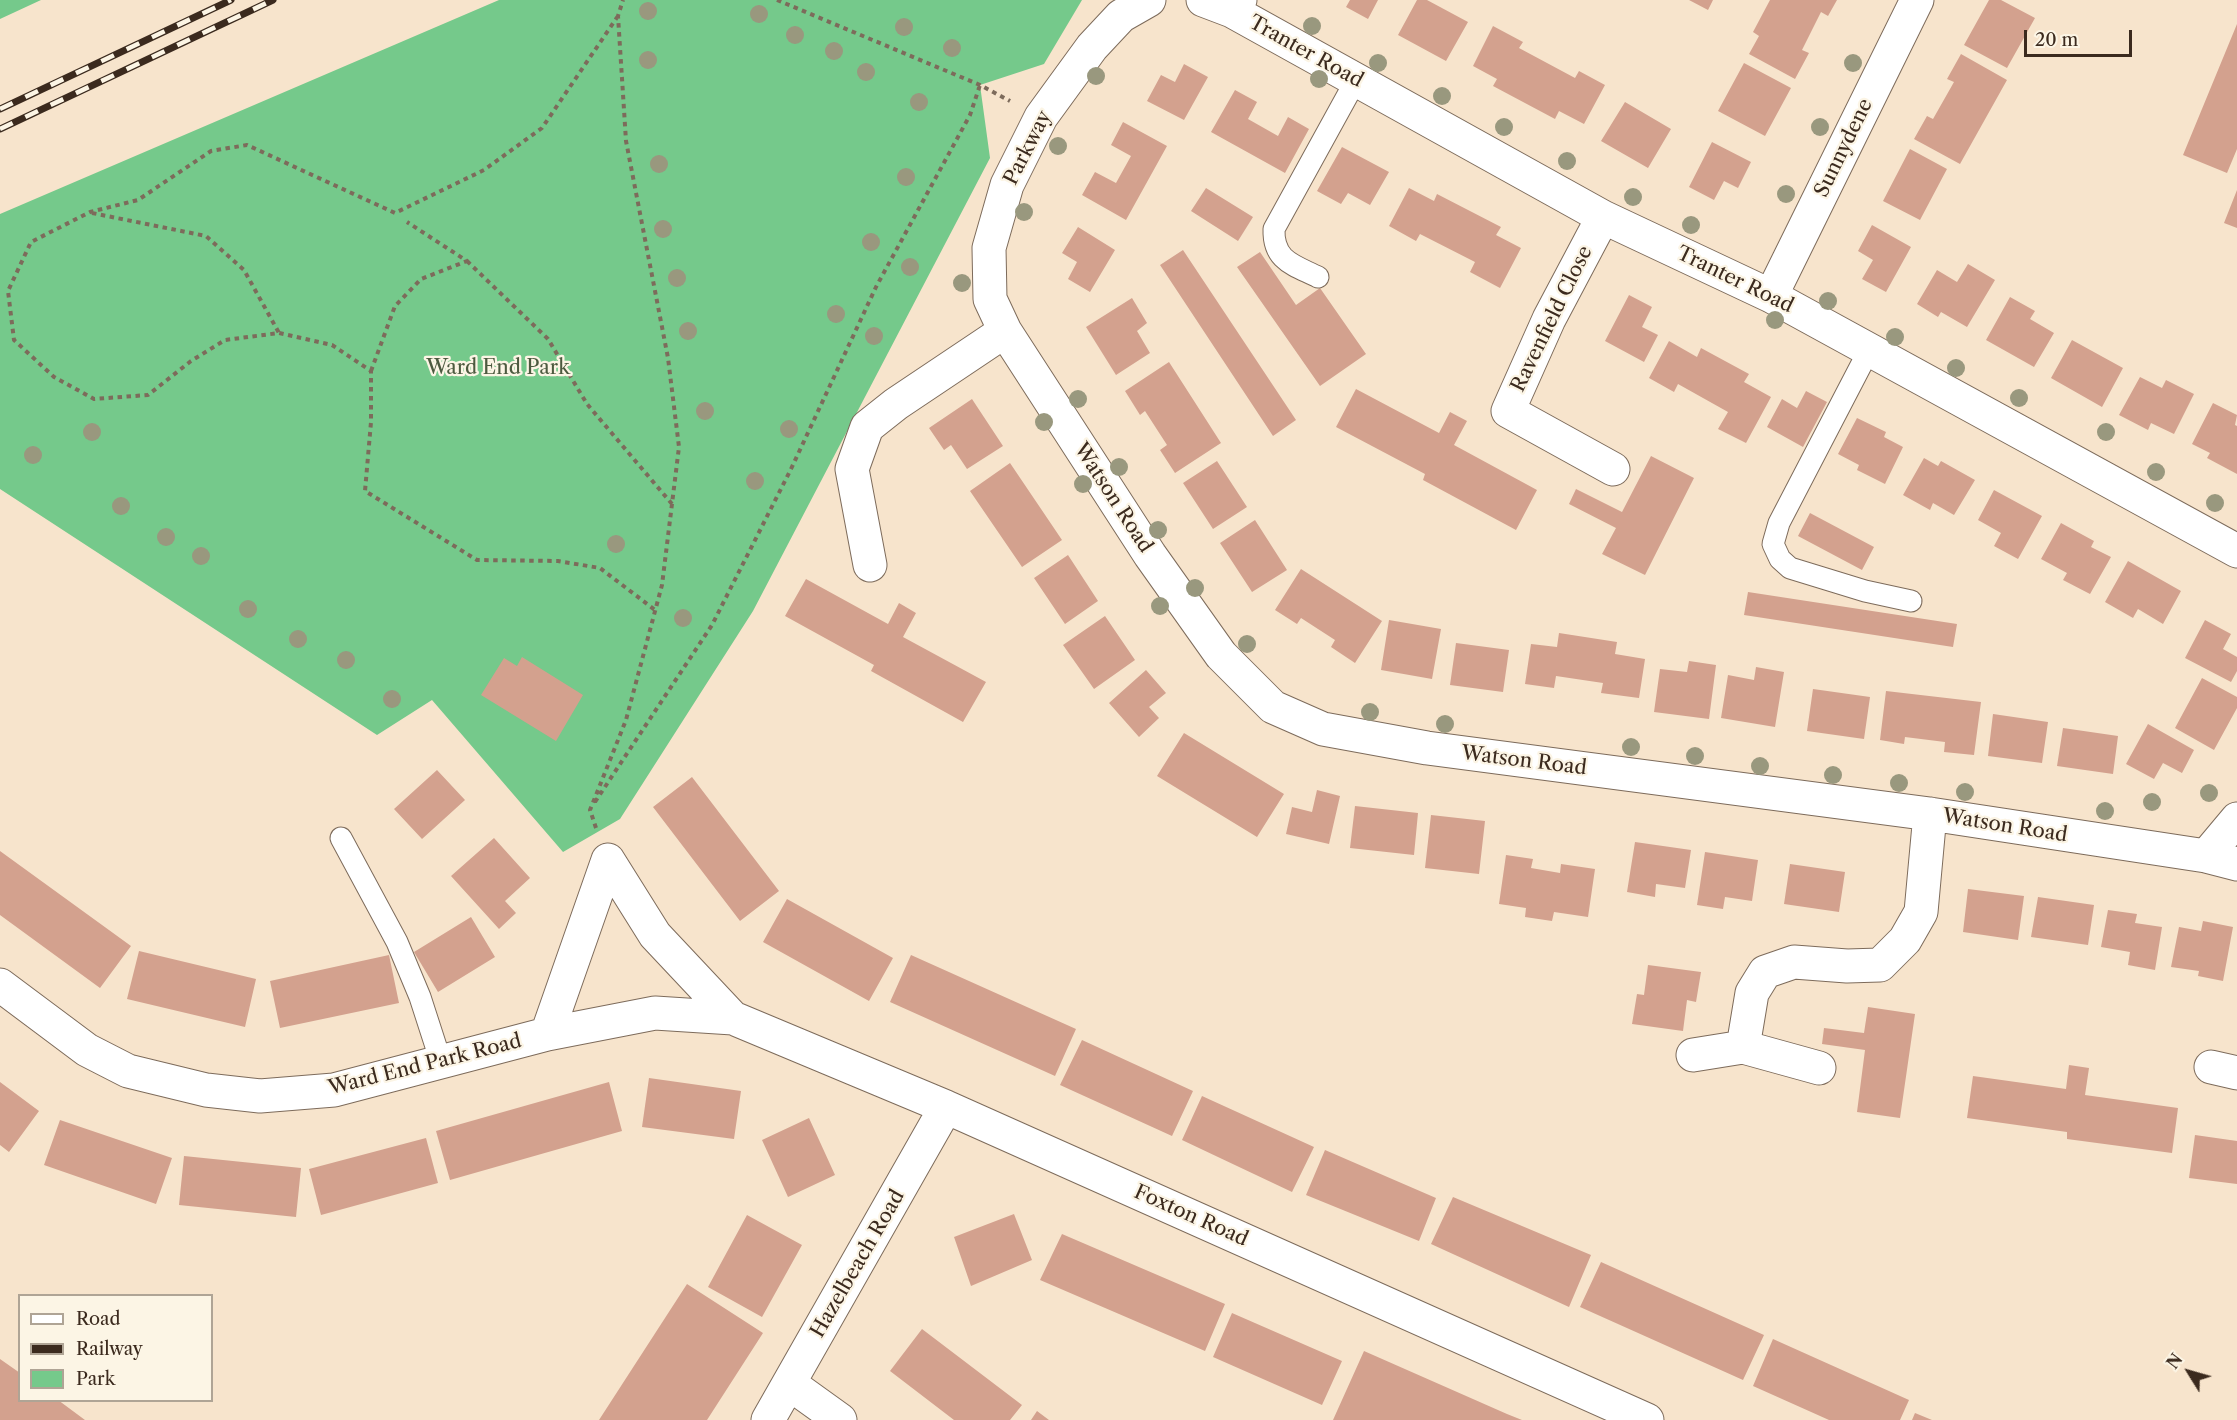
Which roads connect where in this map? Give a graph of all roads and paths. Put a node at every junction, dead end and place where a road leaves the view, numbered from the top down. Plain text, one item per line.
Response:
1 (623, 0) edge
2 (777, 0) edge
3 (1149, 0) edge
4 (1917, 0) edge
5 (1225, 4) edge
6 (618, 16) junction
7 (1356, 80) junction
8 (90, 212) junction
9 (1603, 217) junction
10 (407, 222) dead end
11 (468, 261) junction
12 (1318, 277) dead end
13 (1771, 296) junction
14 (1005, 331) junction
15 (279, 333) junction
16 (1869, 350) junction
17 (371, 371) junction
18 (1613, 469) dead end
19 (672, 504) junction
20 (2237, 551) edge
21 (870, 565) dead end
22 (1911, 601) dead end
23 (655, 610) junction
24 (590, 810) junction
25 (1930, 814) junction
26 (2237, 819) edge
27 (341, 838) dead end
28 (2206, 856) junction
29 (608, 860) junction
30 (2237, 864) edge
31 (0, 986) edge
32 (732, 1018) junction
33 (547, 1034) junction
34 (1743, 1047) junction
35 (1693, 1055) dead end
36 (441, 1062) junction
37 (1819, 1068) dead end
38 (946, 1107) junction
39 (790, 1384) junction
40 (768, 1420) edge
41 (840, 1420) edge
42 (1647, 1420) edge

1 - 6 path
2 - 24 path
3 - 14 street, Parkway
4 - 13 street, Sunnydene
5 - 7 street, Tranter Road
6 - 8 path
6 - 19 path
7 - 9 street, Tranter Road
7 - 12 lane
8 - 15 path
8 - 15 path
9 - 13 street, Tranter Road
9 - 18 street, Ravenfield Close
10 - 11 path
11 - 17 path
11 - 19 path
13 - 16 street, Tranter Road
14 - 21 street
14 - 25 street, Watson Road
15 - 17 path
16 - 20 street, Tranter Road
16 - 22 lane
17 - 23 path
19 - 23 path
23 - 24 path
24 - 29 path
25 - 28 street, Watson Road
25 - 34 street
26 - 28 street
27 - 36 lane
28 - 30 street, Watson Road
29 - 32 street
29 - 33 street
31 - 36 street, Ward End Park Road
32 - 33 street, Ward End Park Road
32 - 38 street, Foxton Road
33 - 36 street, Ward End Park Road
34 - 35 street
34 - 37 street
38 - 39 street, Hazelbeach Road
38 - 42 street, Foxton Road
39 - 40 street, Hazelbeach Road
39 - 41 street

